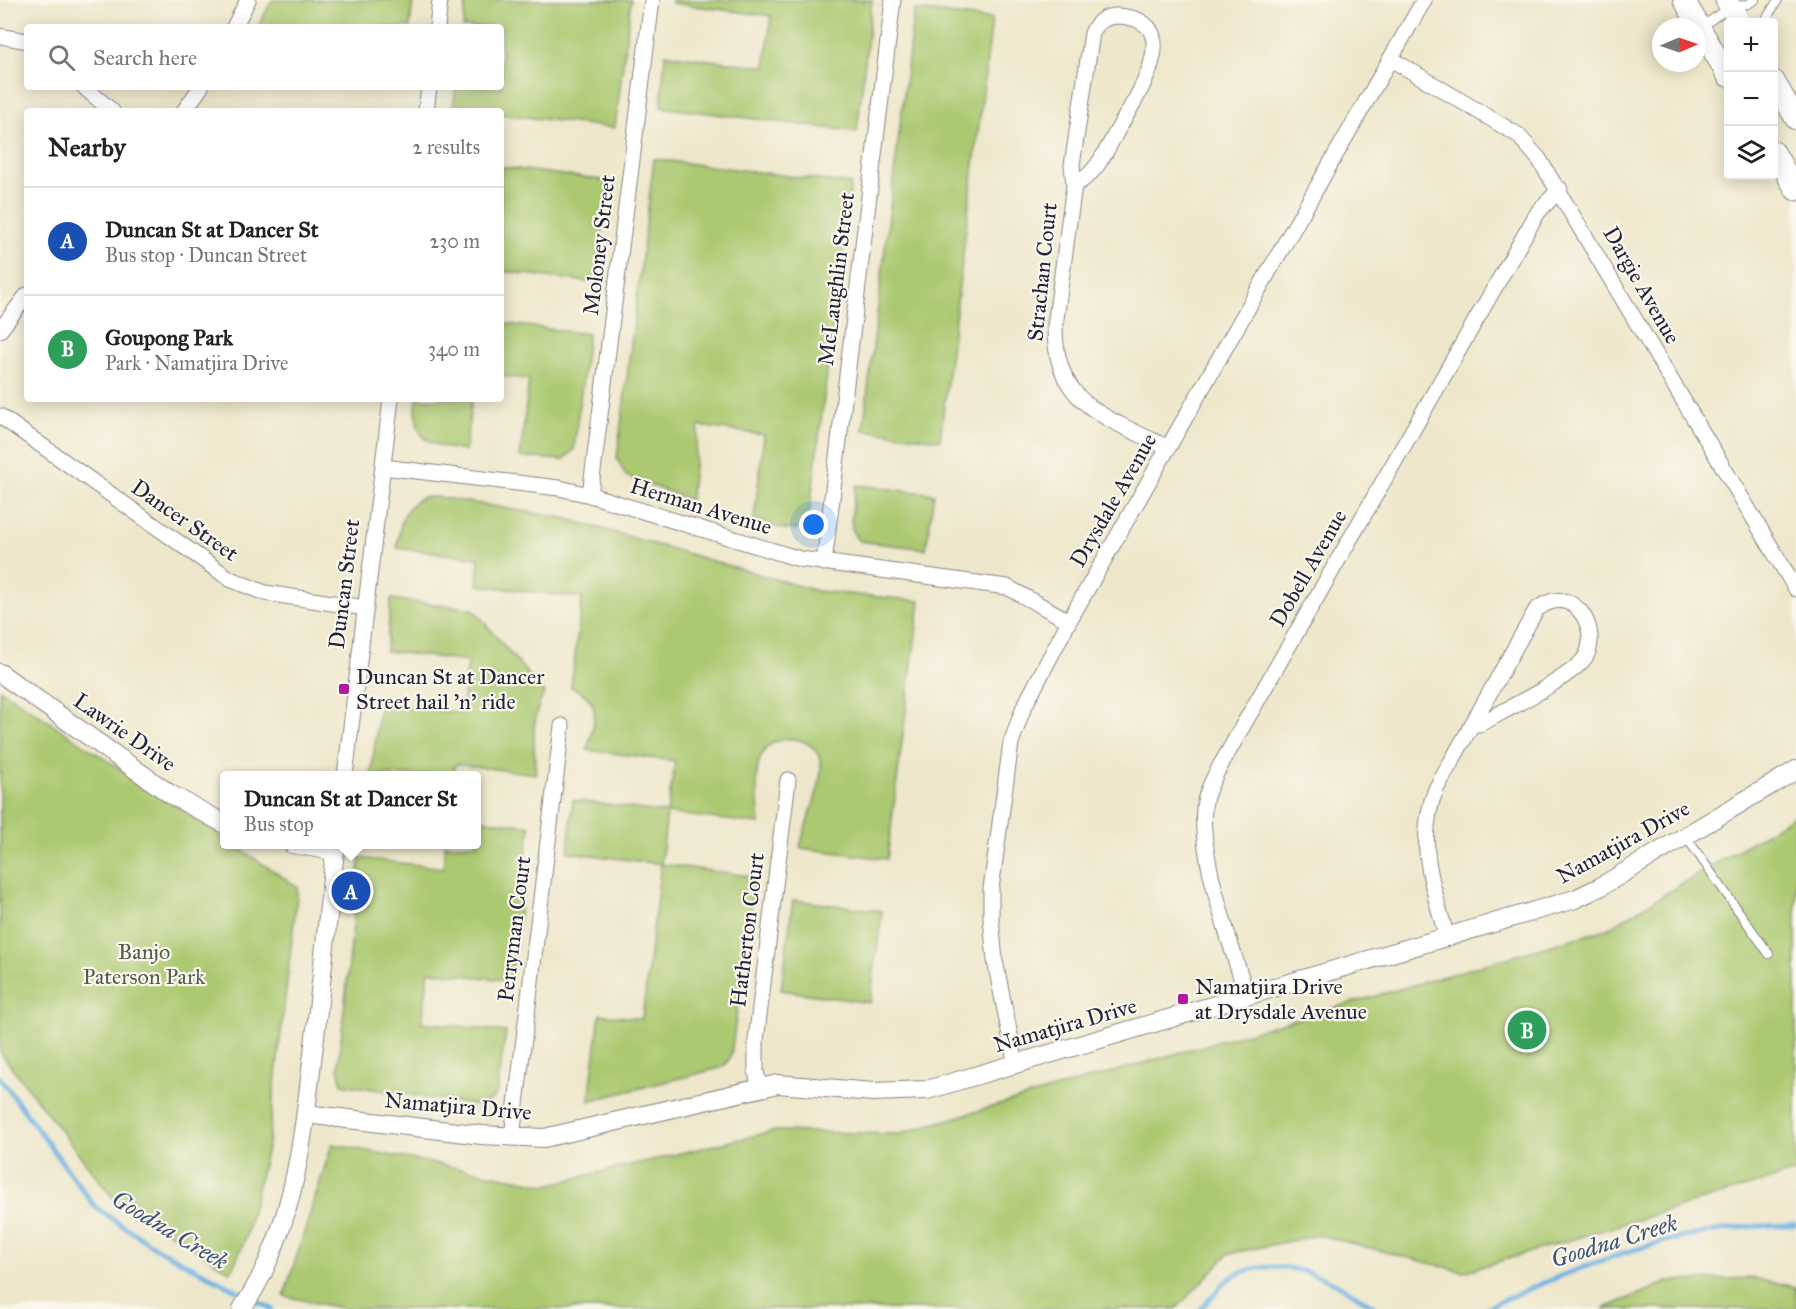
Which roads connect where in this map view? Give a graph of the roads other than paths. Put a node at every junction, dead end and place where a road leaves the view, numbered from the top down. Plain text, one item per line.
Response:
1 (248, 0) edge
2 (440, 0) edge
3 (652, 0) edge
4 (893, 0) edge
5 (1424, 0) edge
6 (1684, 0) edge
7 (1755, 0) edge
8 (1778, 0) edge
9 (1732, 7) edge
10 (1695, 18) edge
11 (1767, 18) edge
12 (1706, 23) edge
13 (236, 24) edge
14 (437, 24) edge
15 (0, 36) edge
16 (1706, 38) edge
17 (24, 40) edge
18 (1391, 59) junction
19 (1726, 72) edge
20 (1778, 89) edge
21 (88, 90) edge
22 (199, 90) edge
23 (429, 90) edge
24 (108, 108) edge
25 (186, 108) edge
26 (426, 108) edge
27 (1796, 119) edge
28 (1778, 160) edge
29 (1074, 185) junction
30 (1560, 189) junction
31 (1796, 190) edge
32 (24, 299) edge
33 (0, 330) edge
34 (391, 402) edge
35 (0, 417) edge
36 (1168, 448) junction
37 (383, 467) junction
38 (590, 495) junction
39 (824, 562) junction
40 (1796, 589) edge
41 (366, 608) junction
42 (1070, 621) junction
43 (0, 673) edge
44 (1473, 724) junction
45 (562, 726) dead end
46 (1796, 770) edge
47 (346, 771) edge
48 (788, 780) dead end
49 (220, 821) edge
50 (1686, 836) junction
51 (336, 849) edge
52 (1447, 938) junction
53 (1769, 954) dead end
54 (1247, 997) junction
55 (1016, 1065) junction
56 (759, 1086) junction
57 (306, 1114) junction
58 (512, 1137) junction
59 (242, 1309) edge

1 - 13 street
2 - 14 street
3 - 38 street, Moloney Street
4 - 39 street, McLaughlin Street
5 - 18 street, Drysdale Avenue
6 - 10 main road
7 - 9 lane
8 - 11 lane
9 - 12 lane
15 - 17 street
16 - 19 main road
18 - 30 street, Dargie Avenue
18 - 36 street, Drysdale Avenue
20 - 27 main road
21 - 24 street
22 - 25 street
23 - 26 street
28 - 31 main road
29 - 29 street, Strachan Court
29 - 36 street, Strachan Court
30 - 40 street, Dargie Avenue
30 - 54 street, Dobell Avenue
32 - 33 street
34 - 37 street, Duncan Street
35 - 41 street, Dancer Street
36 - 42 street, Drysdale Avenue
37 - 38 street, Herman Avenue
37 - 41 street, Duncan Street
38 - 39 street, Herman Avenue
39 - 42 street, Herman Avenue
41 - 47 street, Duncan Street
42 - 55 street, Drysdale Avenue
43 - 49 street, Lawrie Drive
44 - 44 street
44 - 52 street
45 - 58 street, Perryman Court
46 - 50 street, Namatjira Drive
48 - 56 street, Hatherton Court
50 - 52 street, Namatjira Drive
50 - 53 lane
51 - 57 street
52 - 54 street, Namatjira Drive
54 - 55 street, Namatjira Drive
55 - 56 street, Namatjira Drive
56 - 58 street, Namatjira Drive
57 - 58 street, Namatjira Drive
57 - 59 street

